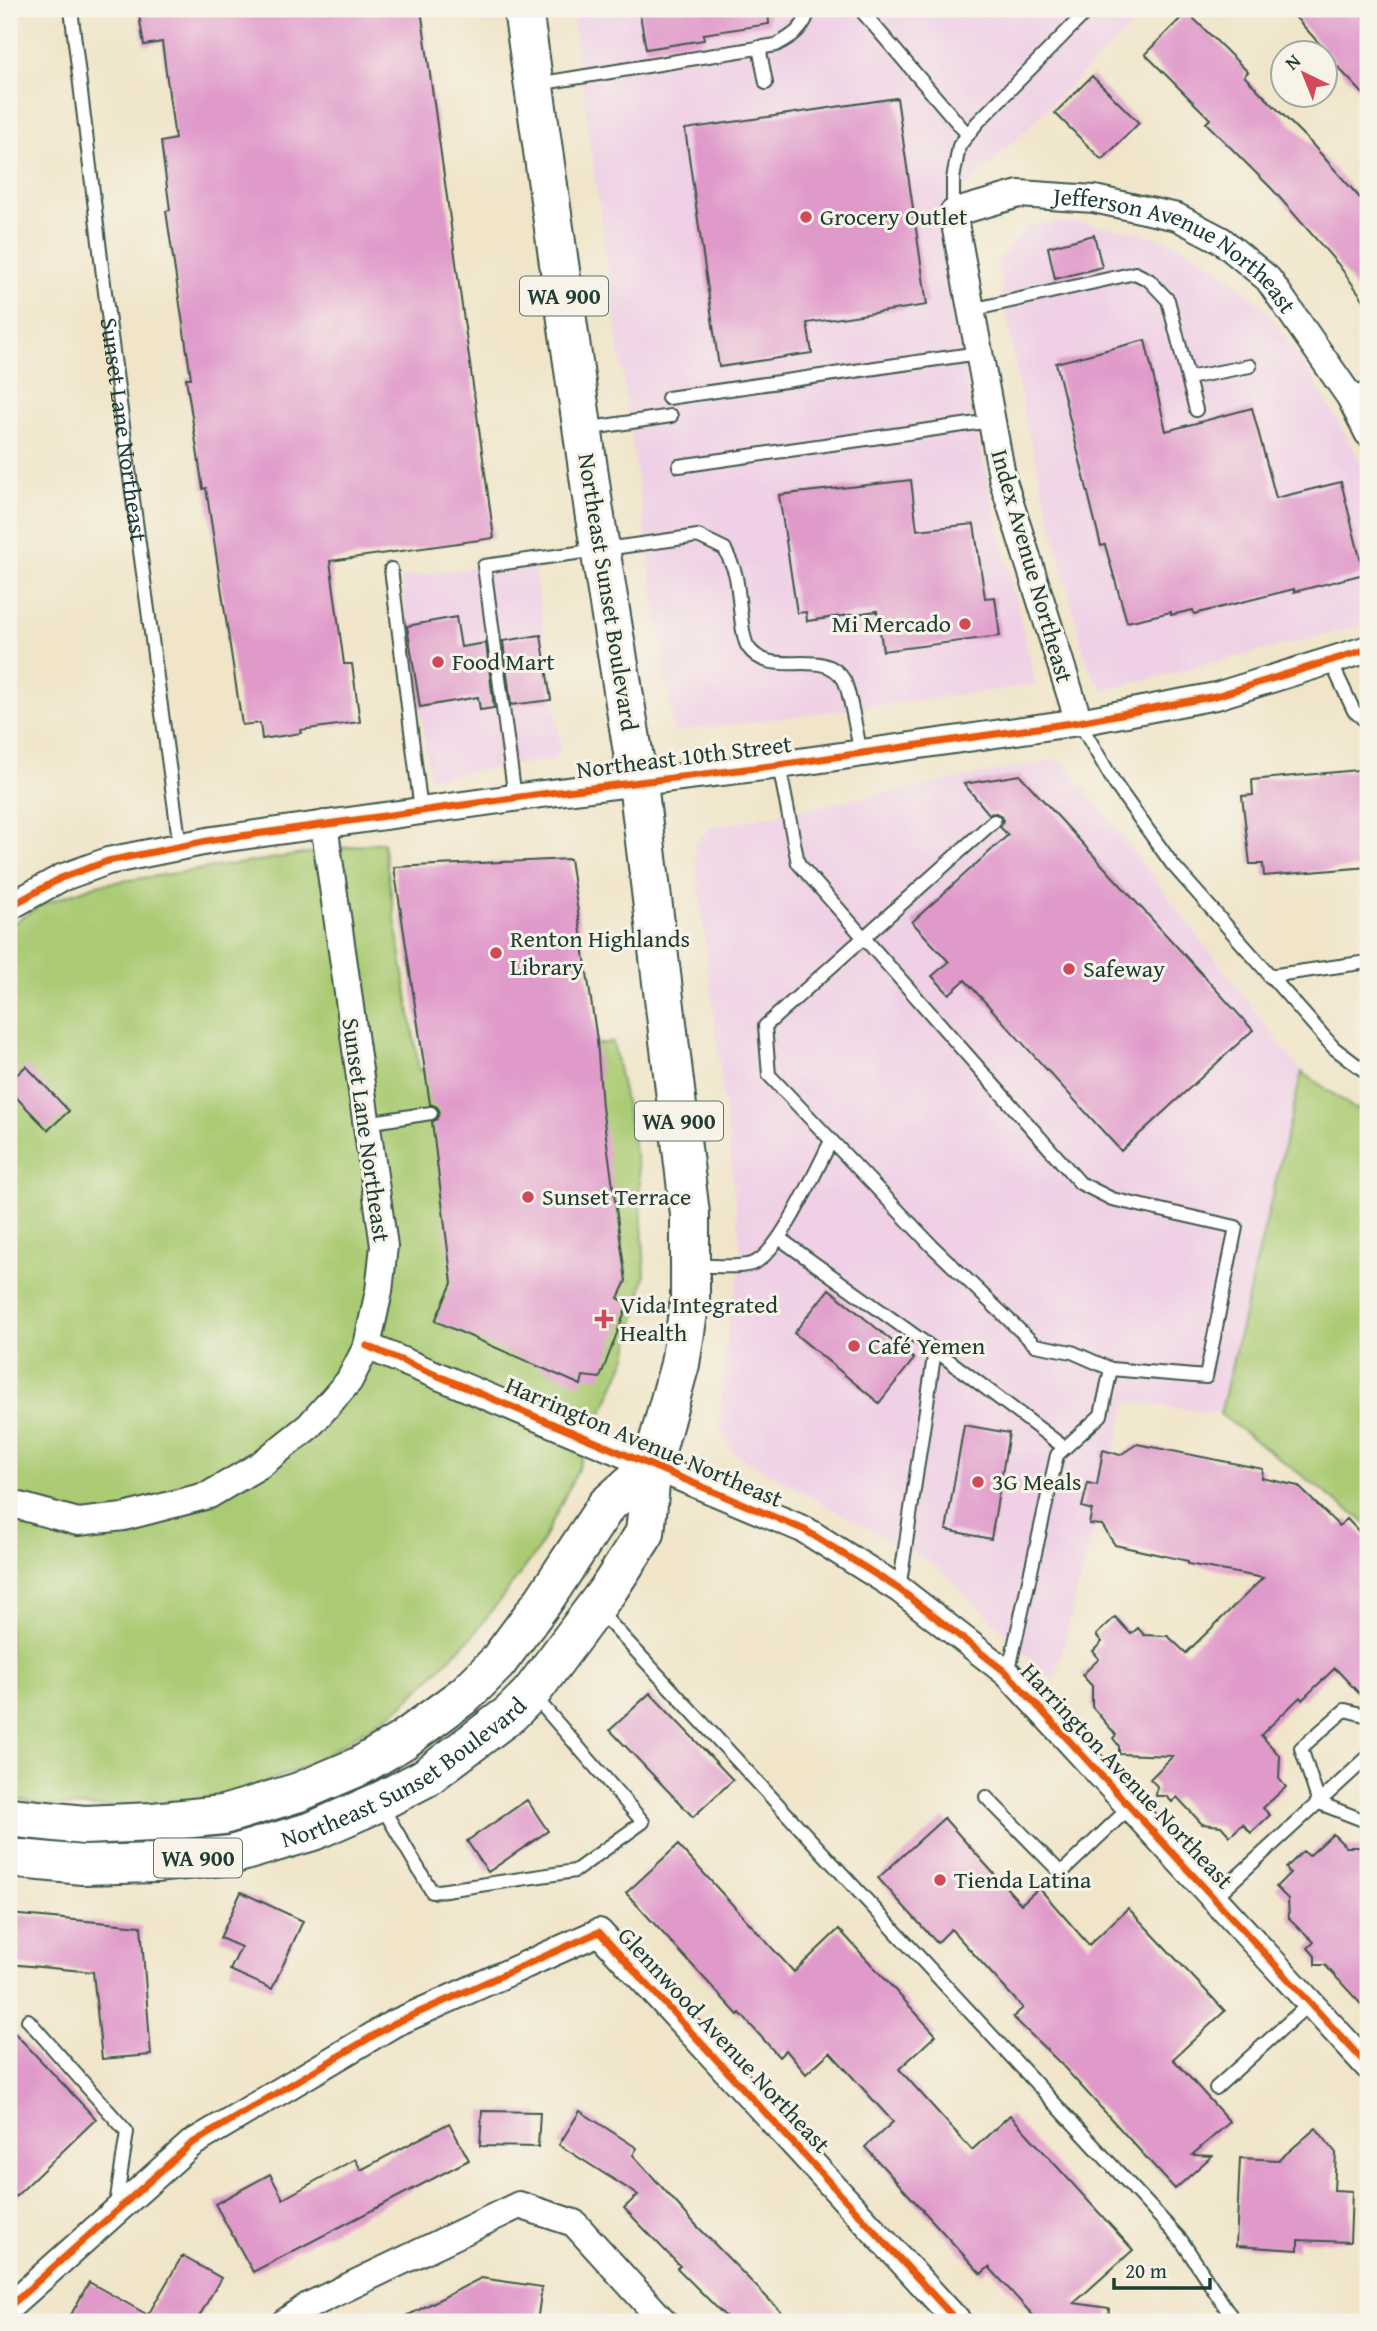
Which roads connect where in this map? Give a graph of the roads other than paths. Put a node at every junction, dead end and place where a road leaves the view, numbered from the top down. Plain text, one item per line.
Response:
1 (72, 9) edge
2 (523, 9) edge
3 (809, 9) edge
4 (860, 9) edge
5 (1087, 9) edge
6 (759, 47) junction
7 (766, 83) dead end
8 (534, 84) junction
9 (968, 135) junction
10 (953, 214) junction
11 (971, 310) junction
12 (979, 353) junction
13 (1250, 366) dead end
14 (1188, 378) junction
15 (1359, 392) edge
16 (668, 398) dead end
17 (1196, 410) dead end
18 (671, 416) dead end
19 (991, 421) junction
20 (583, 429) junction
21 (1368, 433) edge
22 (678, 466) dead end
23 (601, 550) junction
24 (391, 569) dead end
25 (1368, 649) edge
26 (1331, 662) junction
27 (1079, 722) junction
28 (1368, 723) edge
29 (861, 753) junction
30 (779, 765) junction
31 (638, 783) junction
32 (515, 798) junction
33 (421, 811) junction
34 (995, 821) dead end
35 (324, 824) junction
36 (180, 848) junction
37 (9, 907) edge
38 (863, 939) junction
39 (1368, 962) edge
40 (1269, 976) junction
41 (1368, 1070) edge
42 (431, 1113) dead end
43 (366, 1123) junction
44 (831, 1140) junction
45 (779, 1238) junction
46 (690, 1266) junction
47 (367, 1346) junction
48 (935, 1350) junction
49 (1111, 1370) junction
50 (1065, 1448) junction
51 (652, 1465) junction
52 (9, 1503) edge
53 (899, 1589) junction
54 (596, 1608) junction
55 (1008, 1674) junction
56 (531, 1693) junction
57 (466, 1694) junction
58 (1368, 1716) edge
59 (1368, 1757) edge
60 (986, 1797) dead end
61 (379, 1802) junction
62 (1319, 1803) junction
63 (1130, 1807) junction
64 (9, 1817) edge
65 (1368, 1822) edge
66 (9, 1858) edge
67 (1214, 1898) junction
68 (1310, 2003) junction
69 (28, 2020) dead end
70 (1368, 2066) edge
71 (1216, 2088) dead end
72 (115, 2212) junction
73 (9, 2307) edge
74 (285, 2322) edge
75 (664, 2322) edge
76 (958, 2322) edge
77 (1235, 2322) edge

1 - 36 lane, Sunset Lane Northeast
2 - 8 main road, Northeast Sunset Boulevard / WA 900
3 - 6 lane
4 - 9 lane
5 - 9 lane, Index Avenue Northeast
6 - 7 lane
6 - 8 lane
8 - 20 main road, Northeast Sunset Boulevard / WA 900
9 - 10 lane, Index Avenue Northeast
10 - 11 street, Index Avenue Northeast
10 - 15 street, Jefferson Avenue Northeast
11 - 12 street, Index Avenue Northeast
11 - 14 lane
12 - 16 lane
12 - 19 street, Index Avenue Northeast
13 - 14 lane
14 - 17 lane
15 - 21 street, Jefferson Avenue Northeast
18 - 20 lane
19 - 22 lane
19 - 27 street, Index Avenue Northeast
20 - 23 main road, Northeast Sunset Boulevard / WA 900
23 - 29 lane
23 - 31 main road, Northeast Sunset Boulevard / WA 900
23 - 32 lane
24 - 33 lane
25 - 26 street, Northeast 10th Street
26 - 27 street, Northeast 10th Street
26 - 28 lane
27 - 29 street, Northeast 10th Street
27 - 40 lane, Index Avenue Northeast
29 - 30 street, Northeast 10th Street
30 - 31 street, Northeast 10th Street
30 - 38 lane
31 - 32 street, Northeast 10th Street
31 - 46 main road, Northeast Sunset Boulevard / WA 900
32 - 33 street, Northeast 10th Street
33 - 35 street, Northeast 10th Street
34 - 38 lane
35 - 36 street, Northeast 10th Street
35 - 43 street, Sunset Lane Northeast
36 - 37 street, Northeast 10th Street
38 - 44 lane
38 - 49 lane
39 - 40 lane
40 - 41 lane, Index Avenue Northeast
42 - 43 lane
43 - 47 street, Sunset Lane Northeast
44 - 45 lane
44 - 49 lane
45 - 46 lane
45 - 48 lane
46 - 51 main road, Northeast Sunset Boulevard / WA 900
47 - 51 street, Harrington Avenue Northeast
47 - 52 street, Sunset Lane Northeast
48 - 50 lane
48 - 53 lane
49 - 50 lane
50 - 55 lane
51 - 53 street, Harrington Avenue Northeast
51 - 54 main road, Northeast Sunset Boulevard / WA 900
51 - 57 main road, Northeast Sunset Boulevard / WA 900
53 - 55 street, Harrington Avenue Northeast
54 - 56 main road, Northeast Sunset Boulevard / WA 900
54 - 77 lane
55 - 63 street, Harrington Avenue Northeast
56 - 61 main road, Northeast Sunset Boulevard / WA 900
56 - 61 lane
57 - 61 main road
57 - 64 main road, Northeast Sunset Boulevard / WA 900
58 - 62 lane
59 - 62 lane
60 - 63 lane
61 - 66 main road, Northeast Sunset Boulevard / WA 900
62 - 65 lane
62 - 67 lane
63 - 67 street, Harrington Avenue Northeast
67 - 68 street, Harrington Avenue Northeast
68 - 70 street, Harrington Avenue Northeast
68 - 71 lane
69 - 72 lane
72 - 73 street, Glennwood Avenue Northeast
72 - 76 street, Glennwood Avenue Northeast
74 - 75 street

